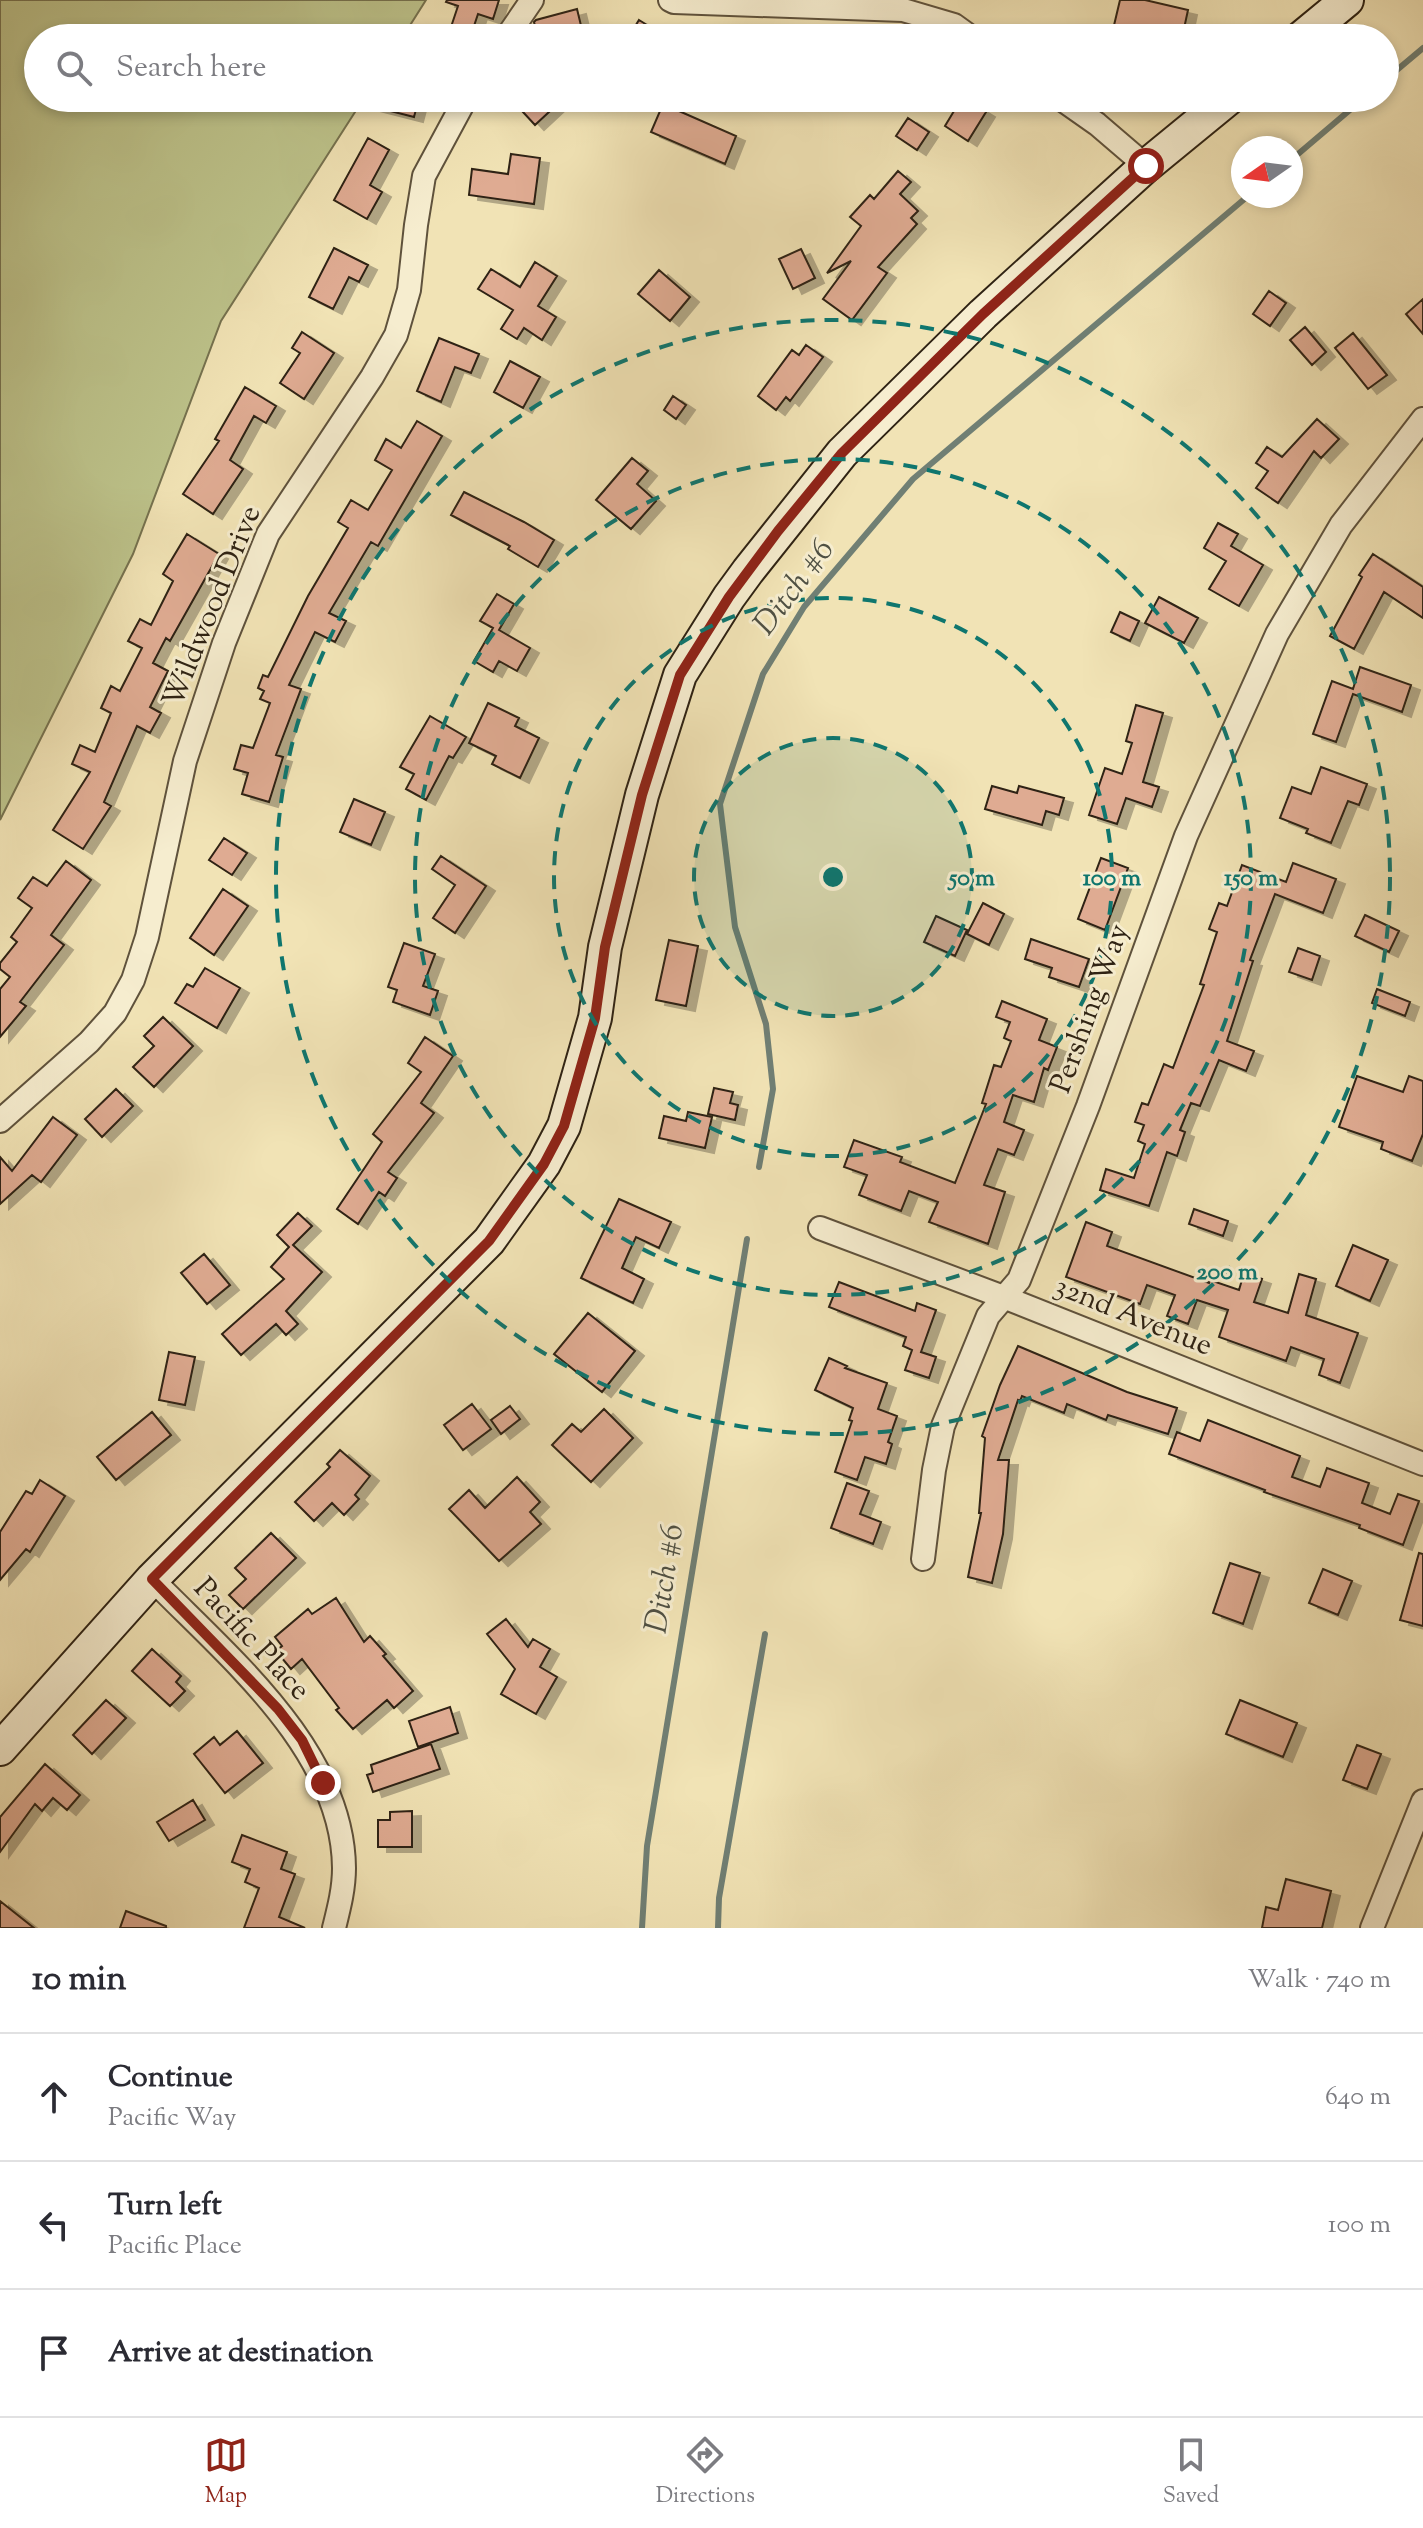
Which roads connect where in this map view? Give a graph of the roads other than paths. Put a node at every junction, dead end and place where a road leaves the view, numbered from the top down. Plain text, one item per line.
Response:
1 (532, 0) edge
2 (670, 0) edge
3 (1347, 0) edge
4 (516, 24) edge
5 (951, 24) edge
6 (1318, 24) edge
7 (458, 112) edge
8 (1080, 112) edge
9 (1212, 112) edge
10 (1146, 166) junction
11 (1423, 419) edge
12 (0, 1121) edge
13 (820, 1228) dead end
14 (1006, 1298) junction
15 (1423, 1464) edge
16 (923, 1559) dead end
17 (152, 1579) junction
18 (0, 1749) edge
19 (1423, 1801) edge
20 (334, 1928) edge
21 (1372, 1928) edge

1 - 4 street
2 - 5 street
3 - 6 main road
7 - 12 street, Wildwood Drive
8 - 10 street
9 - 10 main road
10 - 17 main road
11 - 14 street, Pershing Way
13 - 14 street, 32nd Avenue
14 - 15 street, 32nd Avenue
14 - 16 street, Pershing Way
17 - 18 main road
17 - 20 street, Pacific Place
19 - 21 street

